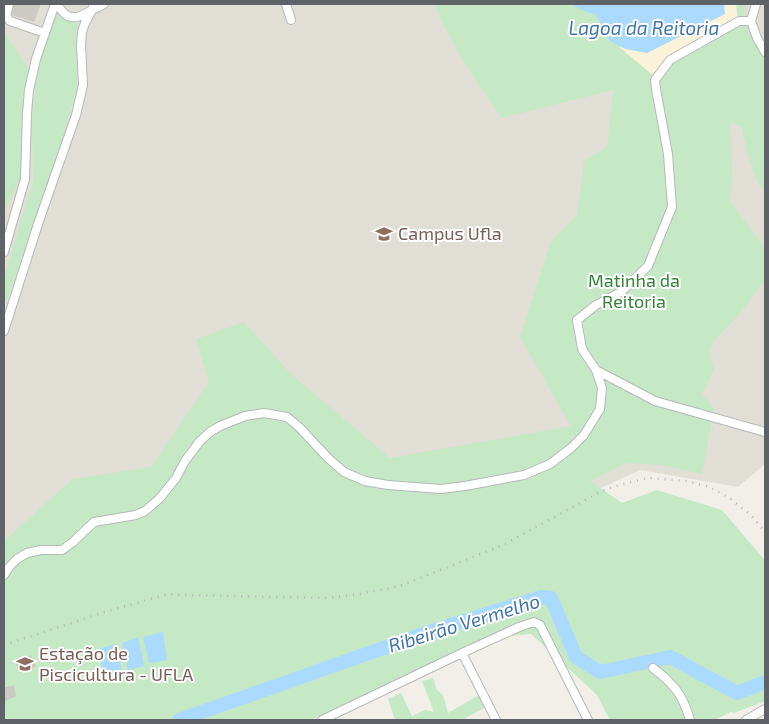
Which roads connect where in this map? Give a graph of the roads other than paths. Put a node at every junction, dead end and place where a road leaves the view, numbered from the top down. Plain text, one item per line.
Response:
1 (9, 4) edge
2 (56, 4) edge
3 (104, 4) edge
4 (286, 4) edge
5 (756, 4) edge
6 (93, 7) edge
7 (291, 20) dead end
8 (751, 21) junction
9 (45, 33) junction
10 (765, 52) edge
11 (4, 252) edge
12 (4, 331) edge
13 (596, 370) junction
14 (765, 432) edge
15 (4, 575) edge
16 (462, 653) junction
17 (653, 668) dead end
18 (765, 709) edge
19 (334, 718) edge
20 (322, 720) edge
21 (496, 720) edge
22 (588, 720) edge
23 (690, 720) edge
24 (746, 720) edge

1 - 9 street
2 - 6 street
2 - 9 street
3 - 6 street
4 - 7 street
5 - 8 street
6 - 12 street
8 - 10 street
8 - 13 street
9 - 11 street
13 - 14 street
13 - 15 street
16 - 19 street
16 - 21 street
16 - 22 street
17 - 23 street
18 - 24 street
19 - 20 street

